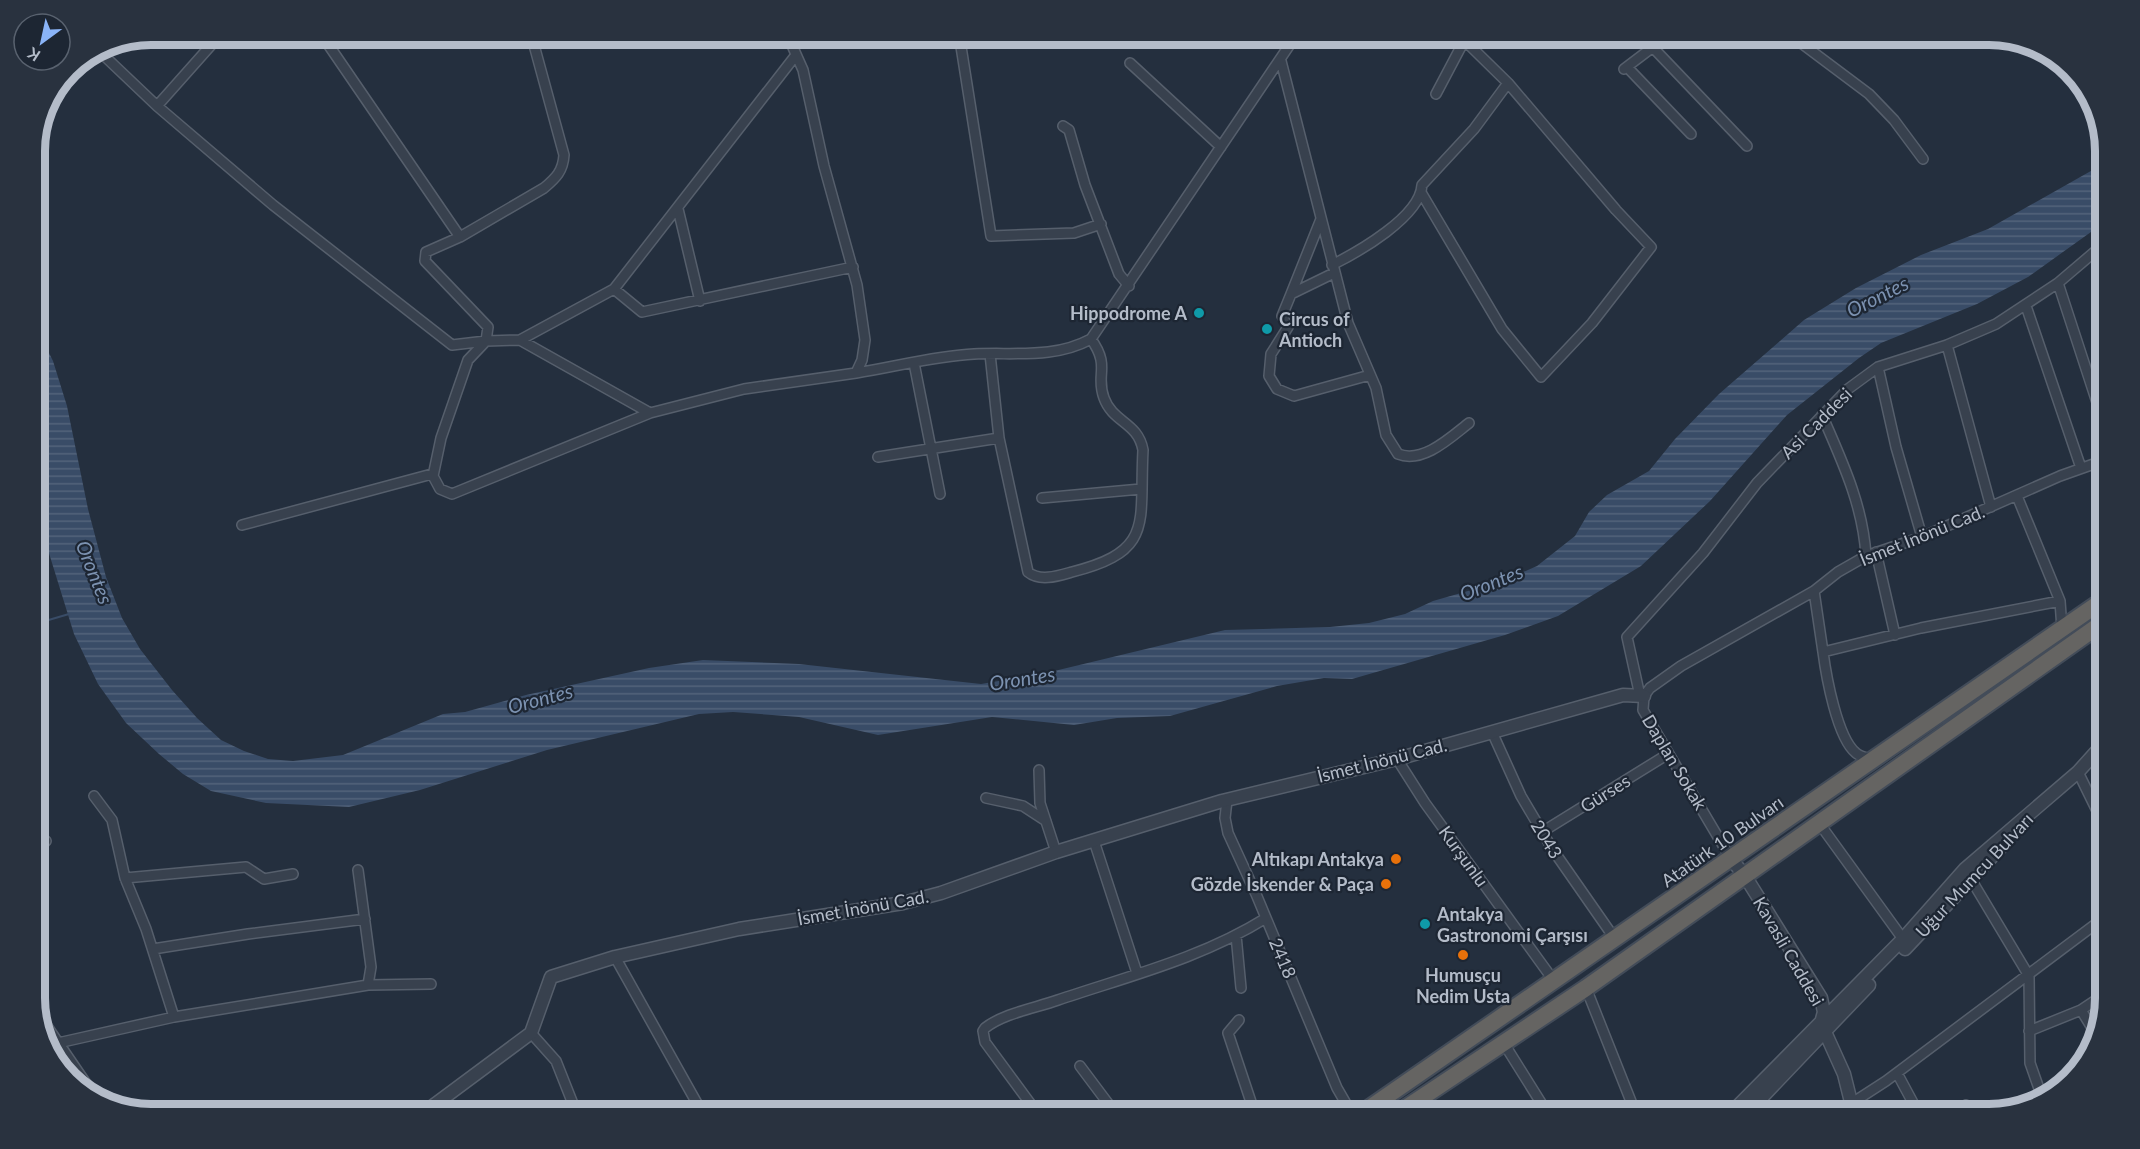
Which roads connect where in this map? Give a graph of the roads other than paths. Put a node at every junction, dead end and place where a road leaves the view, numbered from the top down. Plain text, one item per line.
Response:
1 (211, 45) edge
2 (329, 45) edge
3 (534, 45) edge
4 (792, 45) edge
5 (960, 45) edge
6 (1291, 45) edge
7 (1458, 45) edge
8 (1468, 45) edge
9 (1804, 45) edge
10 (1653, 47) joint
11 (796, 55) junction
12 (104, 56) edge
13 (1281, 62) junction
14 (1130, 63) dead end
15 (1508, 83) junction
16 (1436, 94) dead end
17 (157, 106) junction
18 (1063, 126) dead end
19 (1691, 134) dead end
20 (1747, 146) dead end
21 (1221, 147) junction
22 (1923, 159) dead end
23 (1422, 194) junction
24 (678, 208) junction
25 (1321, 219) junction
26 (1101, 224) junction
27 (460, 237) junction
28 (2095, 252) edge
29 (853, 267) junction
30 (1333, 269) junction
31 (2058, 284) junction
32 (1129, 286) junction
33 (614, 289) junction
34 (1291, 294) junction
35 (700, 301) junction
36 (2026, 306) junction
37 (1091, 339) junction
38 (519, 340) junction
39 (486, 341) junction
40 (1947, 345) junction
41 (990, 354) junction
42 (914, 363) junction
43 (1878, 367) junction
44 (856, 373) junction
45 (1370, 375) junction
46 (2095, 397) edge
47 (650, 413) junction
48 (1822, 415) junction
49 (1469, 423) dead end
50 (999, 438) junction
51 (931, 448) junction
52 (878, 457) dead end
53 (2095, 463) edge
54 (2082, 468) junction
55 (432, 474) junction
56 (1141, 489) junction
57 (940, 494) dead end
58 (2018, 496) junction
59 (1042, 498) dead end
60 (1991, 507) junction
61 (242, 525) dead end
62 (1922, 537) junction
63 (1876, 552) junction
64 (1866, 556) junction
65 (1814, 591) junction
66 (2060, 602) junction
67 (2095, 606) edge
68 (2095, 628) edge
69 (2062, 631) junction
70 (1895, 635) junction
71 (1823, 652) junction
72 (1642, 696) junction
73 (1492, 732) junction
74 (2095, 753) edge
75 (1668, 754) junction
76 (1397, 759) junction
77 (1874, 760) junction
78 (1039, 770) dead end
79 (2078, 772) junction
80 (94, 796) dead end
81 (986, 798) dead end
82 (1227, 800) junction
83 (2095, 807) edge
84 (1046, 821) junction
85 (1819, 823) junction
86 (1542, 832) junction
87 (1094, 841) junction
88 (1056, 852) junction
89 (1731, 859) junction
90 (358, 870) dead end
91 (293, 873) dead end
92 (1968, 874) junction
93 (1745, 876) junction
94 (125, 878) junction
95 (1266, 918) junction
96 (364, 919) junction
97 (2095, 925) edge
98 (1236, 935) junction
99 (1615, 939) junction
100 (1903, 939) junction
101 (153, 950) junction
102 (615, 957) junction
103 (1137, 973) junction
104 (2029, 976) junction
105 (1554, 981) junction
106 (432, 984) dead end
107 (368, 985) junction
108 (1241, 988) dead end
109 (1586, 988) junction
110 (2095, 1001) edge
111 (2081, 1010) junction
112 (174, 1017) junction
113 (1239, 1020) dead end
114 (2091, 1026) edge
115 (1823, 1028) junction
116 (2029, 1031) junction
117 (51, 1033) edge
118 (531, 1033) junction
119 (1503, 1042) junction
120 (58, 1043) junction
121 (1080, 1066) dead end
122 (1897, 1073) junction
123 (83, 1080) edge
124 (2040, 1091) edge
125 (1758, 1095) junction
126 (435, 1104) edge
127 (573, 1104) edge
128 (697, 1104) edge
129 (1031, 1104) edge
130 (1108, 1104) edge
131 (1253, 1104) edge
132 (1346, 1104) edge
133 (1376, 1104) edge
134 (1412, 1104) edge
135 (1542, 1104) edge
136 (1632, 1104) edge
137 (1745, 1104) edge
138 (1752, 1104) edge
139 (1760, 1104) edge
140 (1852, 1104) edge
141 (1859, 1104) edge
142 (1913, 1104) edge

1 - 17 street
2 - 27 street
3 - 27 street
4 - 11 street
5 - 26 street
6 - 13 street
7 - 16 street
8 - 15 street
9 - 22 street
10 - 19 street
10 - 20 street
11 - 24 street
11 - 29 street
12 - 17 street
13 - 21 street
13 - 25 street
14 - 21 street
15 - 23 street
15 - 23 street
17 - 39 street
18 - 26 street
21 - 32 street
23 - 30 street
24 - 33 street
24 - 35 street
25 - 30 street
25 - 34 street
26 - 32 street
27 - 39 street
28 - 31 street, Asi Caddesi
29 - 35 street
29 - 44 street
30 - 34 street
30 - 45 street
31 - 36 street, Asi Caddesi
31 - 46 street
32 - 37 street
33 - 35 street
33 - 38 street
34 - 45 street
36 - 40 street, Asi Caddesi
36 - 54 street
37 - 41 street
37 - 56 street
38 - 39 street
38 - 47 street
39 - 55 street
40 - 43 street, Asi Caddesi
40 - 60 street
41 - 42 street
41 - 50 street
42 - 44 street
42 - 51 street
43 - 48 street, Asi Caddesi
43 - 62 street
44 - 47 street
45 - 49 street
47 - 55 street
48 - 64 street
48 - 72 street, Asi Caddesi
50 - 51 street
50 - 56 street
51 - 52 street
51 - 57 street
53 - 54 street, İsmet İnönü Cad.
54 - 58 street, İsmet İnönü Cad.
55 - 61 street
56 - 59 street
58 - 60 street, İsmet İnönü Cad.
58 - 66 street
60 - 62 street, İsmet İnönü Cad.
62 - 63 street, İsmet İnönü Cad.
63 - 64 street, İsmet İnönü Cad.
63 - 70 street
64 - 65 street, İsmet İnönü Cad.
65 - 71 street
65 - 72 street, İsmet İnönü Cad.
66 - 69 street
66 - 70 street
67 - 69 highway, Atatürk 10 Bulvarı
68 - 85 highway
69 - 77 highway, Atatürk 10 Bulvarı
70 - 71 street
71 - 77 street
72 - 73 street, İsmet İnönü Cad.
72 - 75 street, Daplan Sokak
73 - 76 street, İsmet İnönü Cad.
73 - 86 street, 2043
74 - 79 street, Uğur Mumcu Bulvarı
75 - 86 street, Gürses
75 - 89 street, Daplan Sokak
76 - 82 street, İsmet İnönü Cad.
76 - 105 street, Kurşunlu
77 - 89 highway, Atatürk 10 Bulvarı
78 - 84 street
79 - 83 street
79 - 92 street, Uğur Mumcu Bulvarı
80 - 94 street
81 - 84 street
82 - 87 street, İsmet İnönü Cad.
82 - 95 street, 2418
84 - 88 street
85 - 93 highway
85 - 100 street
86 - 99 street, 2043
87 - 88 street, İsmet İnönü Cad.
87 - 103 street
88 - 102 street, İsmet İnönü Cad.
89 - 93 street, Kavasli Caddesi
89 - 99 highway, Atatürk 10 Bulvarı
90 - 96 street
91 - 94 street
92 - 100 street, Uğur Mumcu Bulvarı
92 - 104 street
92 - 115 street, Uğur Mumcu Bulvarı
93 - 109 highway
93 - 115 street, Kavasli Caddesi
94 - 101 street
95 - 98 street
95 - 132 street, 2418
96 - 101 street
96 - 107 street
97 - 104 street
98 - 103 street
98 - 108 street
99 - 105 highway, Atatürk 10 Bulvarı
100 - 115 street, Uğur Mumcu Bulvarı
101 - 112 street
102 - 118 street, İsmet İnönü Cad.
102 - 128 street
103 - 129 street
104 - 116 street
104 - 122 street
105 - 133 highway, Atatürk 10 Bulvarı
106 - 107 street
107 - 112 street
109 - 119 highway
109 - 136 street
110 - 111 street
111 - 114 street
111 - 116 street
112 - 120 street
113 - 131 street
115 - 125 street, Uğur Mumcu Bulvarı
115 - 140 street, Kavasli Caddesi
116 - 124 street
117 - 120 street
118 - 126 street
118 - 127 street
119 - 134 highway
119 - 135 street
120 - 123 street
121 - 130 street
122 - 141 street
122 - 142 street
125 - 137 street, Uğur Mumcu Bulvarı
125 - 138 street, Uğur Mumcu Bulvarı
125 - 139 street

